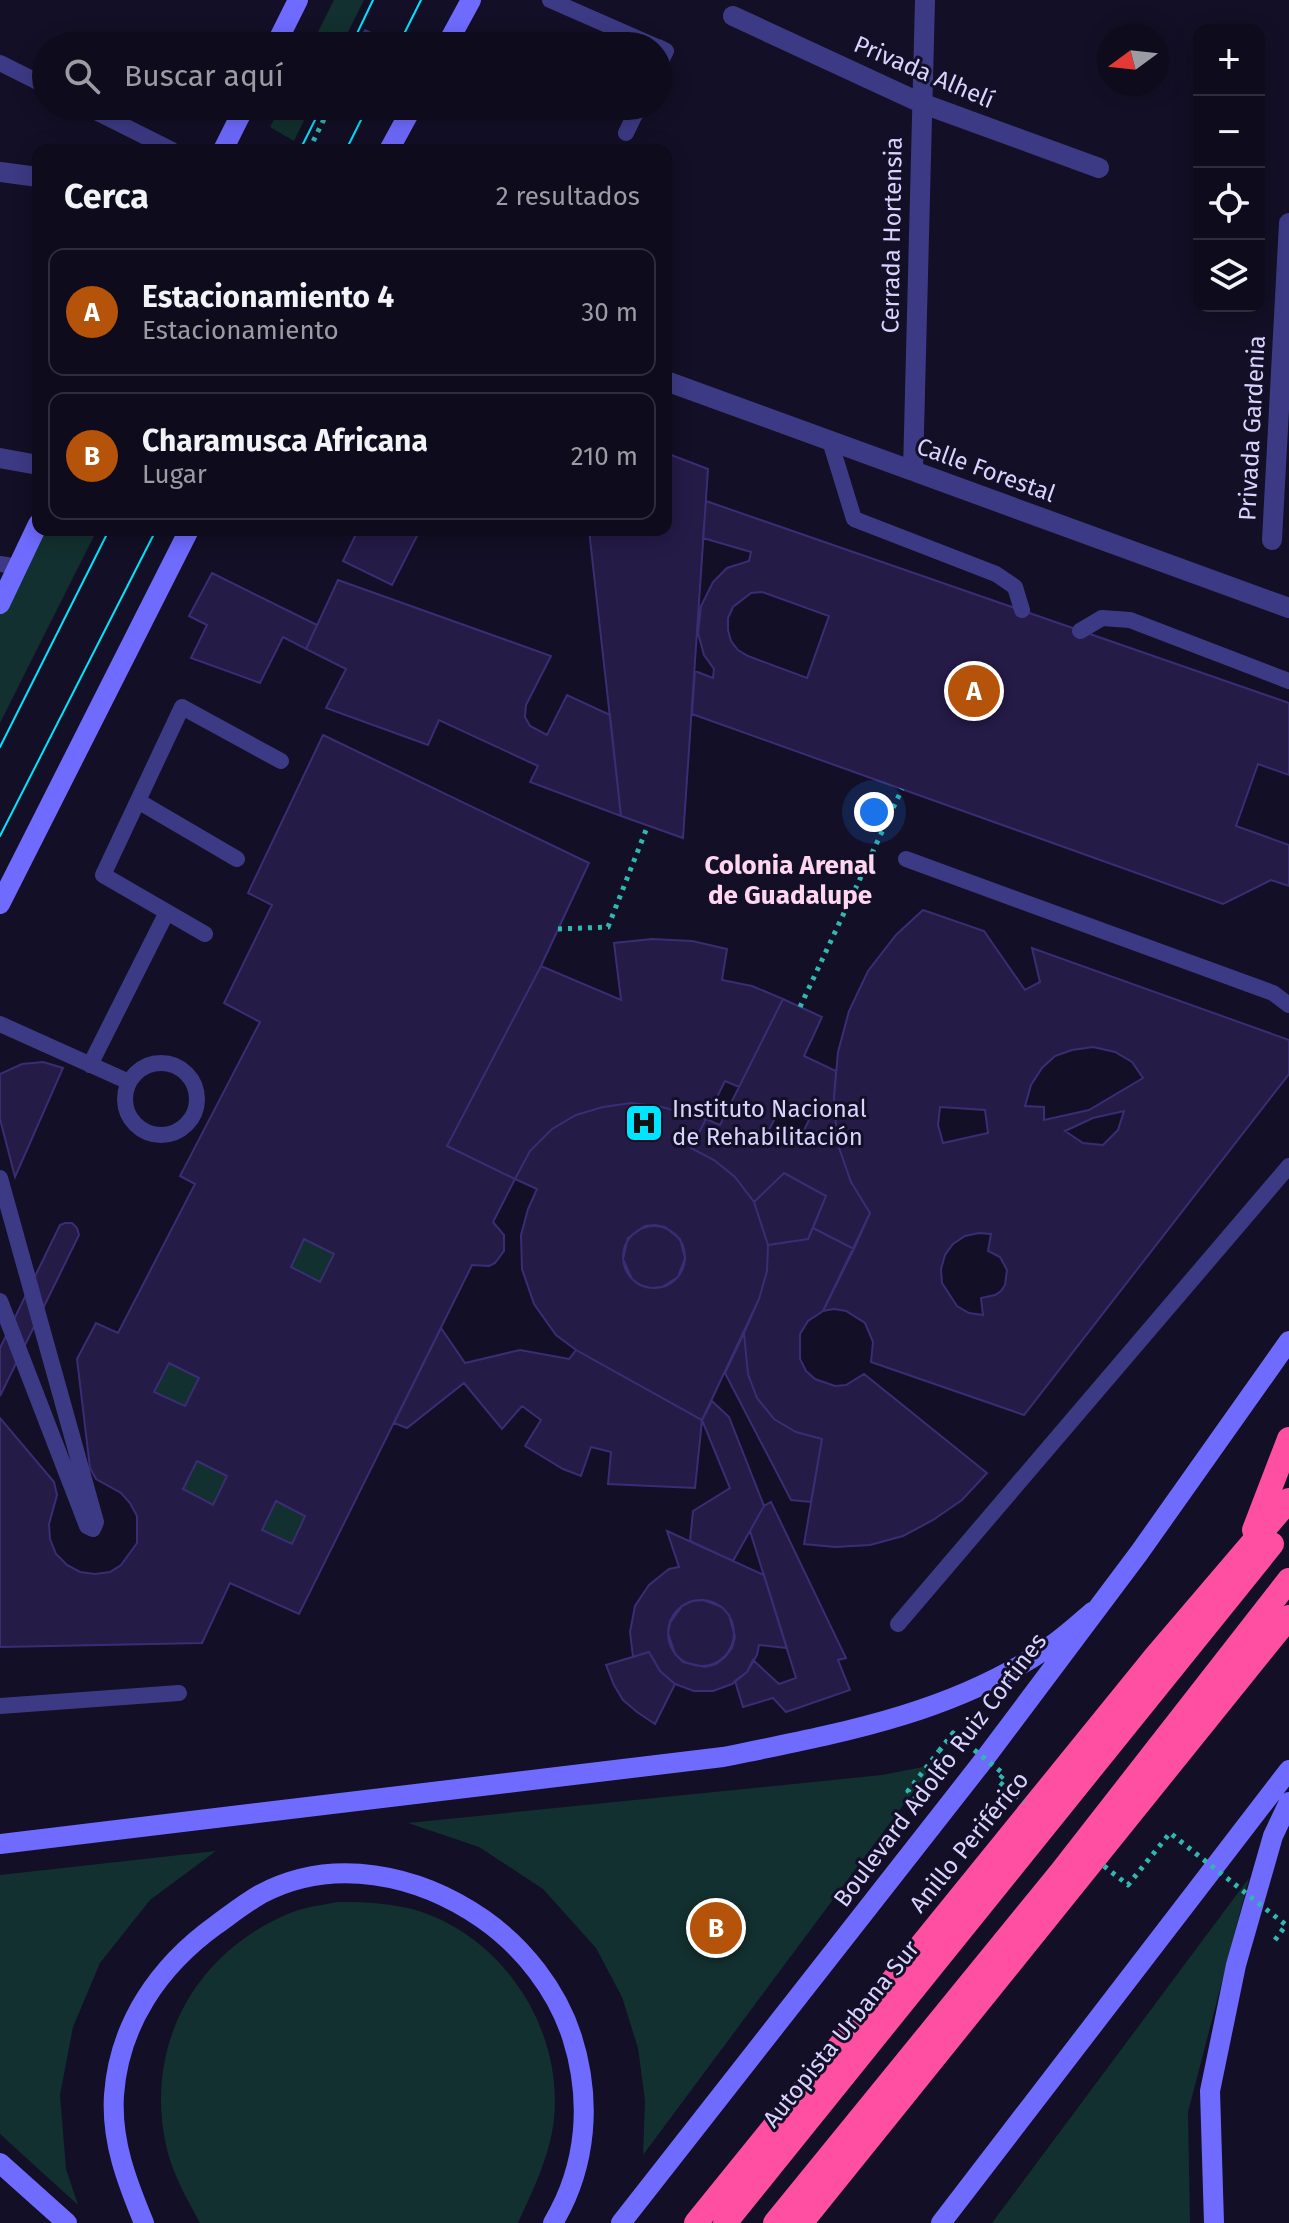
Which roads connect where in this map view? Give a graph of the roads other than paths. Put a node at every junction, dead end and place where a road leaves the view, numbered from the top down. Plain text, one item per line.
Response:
1 (298, 0) edge
2 (471, 0) edge
3 (550, 0) edge
4 (925, 0) edge
5 (733, 16) dead end
6 (282, 32) edge
7 (454, 32) edge
8 (623, 32) edge
9 (0, 63) edge
10 (32, 79) edge
11 (921, 103) junction
12 (112, 120) edge
13 (238, 120) edge
14 (405, 120) edge
15 (632, 120) edge
16 (626, 133) dead end
17 (160, 144) edge
18 (226, 144) edge
19 (392, 144) edge
20 (1099, 168) dead end
21 (0, 172) edge
22 (32, 176) edge
23 (1289, 223) edge
24 (672, 383) edge
25 (830, 441) junction
26 (0, 458) edge
27 (32, 464) edge
28 (913, 471) junction
29 (32, 533) edge
30 (186, 536) edge
31 (1272, 540) dead end
32 (9, 566) edge
33 (0, 604) edge
34 (1289, 608) edge
35 (1022, 610) dead end
36 (1080, 631) dead end
37 (1289, 681) edge
38 (281, 761) dead end
39 (138, 801) junction
40 (237, 859) dead end
41 (906, 859) dead end
42 (0, 904) edge
43 (167, 912) junction
44 (205, 934) dead end
45 (1289, 1005) edge
46 (0, 1024) edge
47 (90, 1065) junction
48 (129, 1082) junction
49 (1289, 1166) edge
50 (0, 1178) edge
51 (0, 1301) edge
52 (1289, 1341) edge
53 (1289, 1439) edge
54 (1289, 1500) edge
55 (1289, 1516) edge
56 (1259, 1545) junction
57 (1289, 1580) edge
58 (1092, 1612) junction
59 (1289, 1617) edge
60 (898, 1624) dead end
61 (179, 1693) dead end
62 (0, 1706) edge
63 (1289, 1770) edge
64 (1289, 1802) edge
65 (0, 1844) edge
66 (0, 2163) edge
67 (67, 2223) edge
68 (144, 2223) edge
69 (553, 2223) edge
70 (621, 2223) edge
71 (696, 2223) edge
72 (725, 2223) edge
73 (775, 2223) edge
74 (801, 2223) edge
75 (941, 2223) edge
76 (1214, 2223) edge

1 - 6 main road
2 - 7 main road
3 - 8 lane
4 - 11 street, Cerrada Hortensia
5 - 11 street, Privada Alhelí
9 - 10 lane
11 - 20 street, Privada Alhelí
11 - 28 street, Cerrada Hortensia
12 - 17 lane
13 - 18 main road
14 - 19 main road
15 - 16 lane
21 - 22 street
23 - 31 street, Privada Gardenia
24 - 25 street, Calle Forestal
25 - 28 street, Calle Forestal
25 - 35 lane
26 - 27 street
28 - 34 street, Calle Forestal
29 - 32 main road
30 - 42 main road
32 - 33 main road
36 - 37 lane
38 - 39 lane
39 - 40 lane
39 - 43 lane
41 - 45 lane
43 - 44 lane
43 - 47 lane
46 - 47 lane
47 - 48 lane
48 - 48 lane
49 - 60 lane
50 - 51 lane
52 - 58 main road, Boulevard Adolfo Ruiz Cortines
53 - 56 highway
54 - 56 highway, Anillo Periférico
55 - 56 highway
56 - 71 highway, Anillo Periférico
56 - 72 highway, Autopista Urbana Sur, bridge
57 - 73 highway, bridge
58 - 65 main road
58 - 70 main road, Boulevard Adolfo Ruiz Cortines
59 - 74 highway
61 - 62 lane
63 - 75 main road
64 - 76 main road
66 - 67 main road
68 - 69 main road

